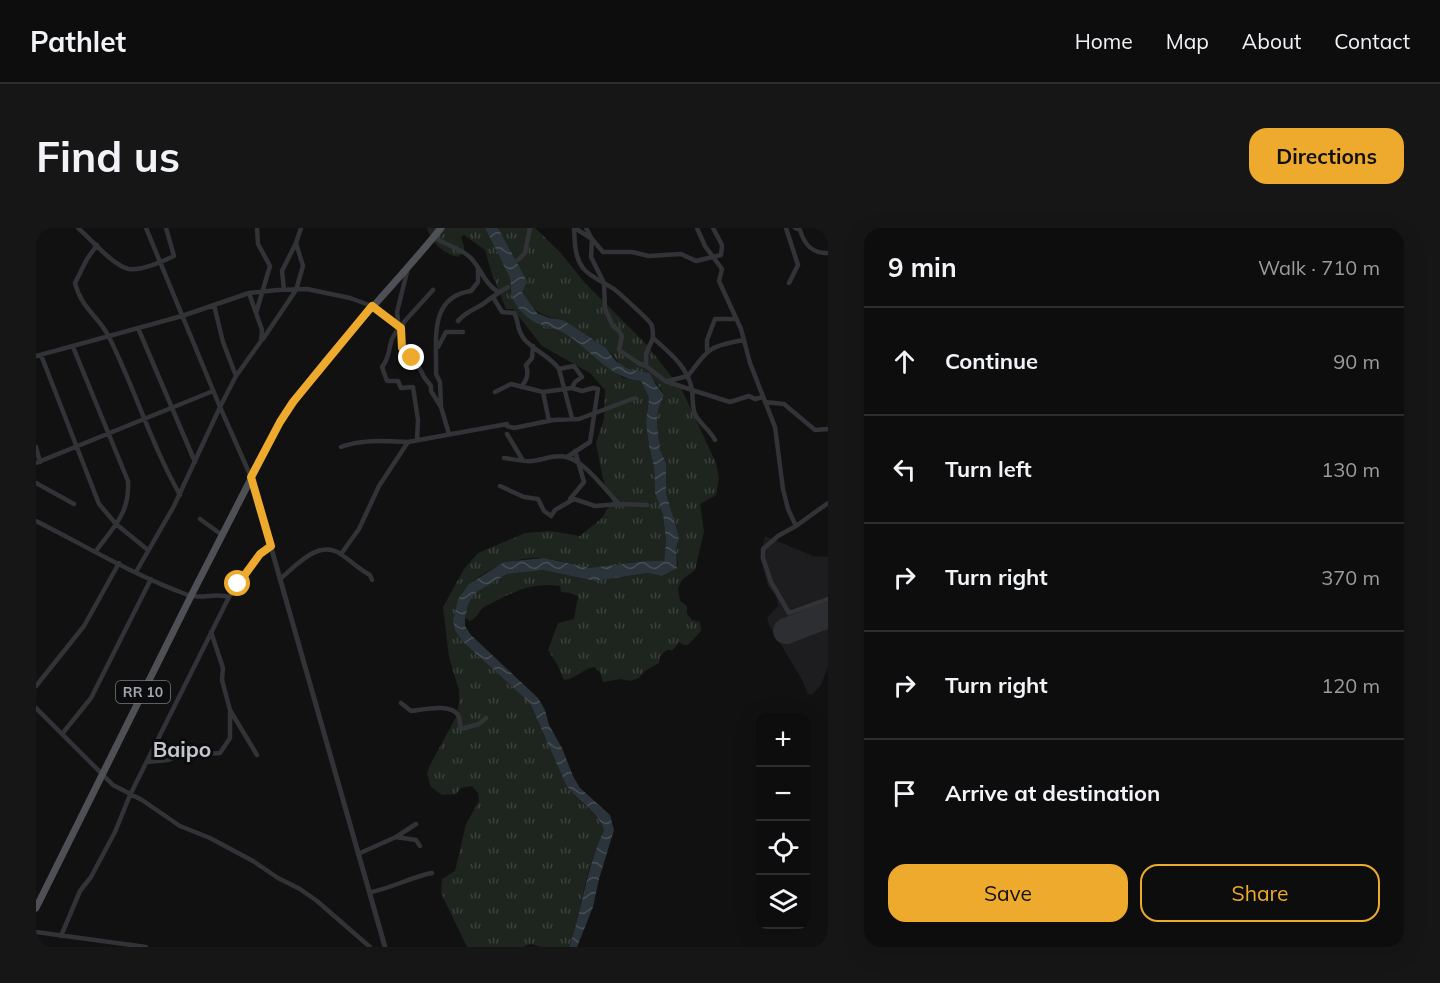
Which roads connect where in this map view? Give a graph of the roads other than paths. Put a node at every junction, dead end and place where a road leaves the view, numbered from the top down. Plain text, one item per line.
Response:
1 (78, 228) edge
2 (146, 228) edge
3 (166, 228) edge
4 (257, 228) edge
5 (301, 228) edge
6 (441, 228) edge
7 (530, 228) edge
8 (574, 228) edge
9 (586, 228) edge
10 (697, 228) edge
11 (713, 228) edge
12 (795, 228) edge
13 (788, 230) edge
14 (434, 237) junction
15 (592, 239) junction
16 (296, 243) junction
17 (97, 245) junction
18 (828, 253) edge
19 (712, 256) junction
20 (518, 260) dead end
21 (160, 263) junction
22 (409, 266) junction
23 (478, 269) junction
24 (604, 283) junction
25 (789, 283) dead end
26 (508, 287) dead end
27 (284, 290) junction
28 (296, 290) junction
29 (433, 290) dead end
30 (261, 292) junction
31 (498, 292) junction
32 (249, 293) junction
33 (493, 297) junction
34 (214, 305) junction
35 (372, 306) junction
36 (256, 313) junction
37 (182, 316) junction
38 (736, 319) junction
39 (458, 321) dead end
40 (138, 328) junction
41 (400, 328) junction
42 (463, 332) dead end
43 (108, 336) junction
44 (653, 338) junction
45 (744, 340) junction
46 (261, 341) junction
47 (533, 346) junction
48 (73, 347) junction
49 (437, 348) junction
50 (707, 350) junction
51 (38, 356) edge
52 (646, 366) junction
53 (560, 369) junction
54 (236, 376) junction
55 (688, 376) junction
56 (665, 381) junction
57 (521, 387) junction
58 (572, 388) junction
59 (564, 390) junction
60 (692, 390) junction
61 (213, 391) junction
62 (495, 392) dead end
63 (543, 392) junction
64 (635, 398) dead end
65 (764, 400) junction
66 (220, 407) junction
67 (441, 407) junction
68 (172, 408) junction
69 (595, 412) junction
70 (572, 418) junction
71 (143, 420) junction
72 (549, 421) junction
73 (828, 429) edge
74 (449, 434) junction
75 (507, 434) dead end
76 (108, 435) junction
77 (417, 440) junction
78 (715, 440) dead end
79 (408, 442) junction
80 (36, 447) edge
81 (78, 447) junction
82 (340, 447) dead end
83 (575, 451) junction
84 (567, 457) junction
85 (504, 458) dead end
86 (522, 459) junction
87 (38, 462) edge
88 (195, 462) junction
89 (578, 463) junction
90 (251, 477) junction
91 (36, 483) edge
92 (500, 486) dead end
93 (180, 495) junction
94 (566, 503) junction
95 (828, 503) edge
96 (74, 504) dead end
97 (619, 504) junction
98 (647, 505) dead end
99 (200, 519) dead end
100 (36, 521) edge
101 (116, 524) junction
102 (796, 526) junction
103 (222, 535) junction
104 (271, 546) junction
105 (148, 550) junction
106 (96, 551) junction
107 (341, 554) junction
108 (119, 563) junction
109 (136, 572) junction
110 (151, 579) junction
111 (280, 579) junction
112 (372, 580) dead end
113 (191, 596) junction
114 (229, 597) junction
115 (828, 598) edge
116 (211, 632) junction
117 (36, 686) edge
118 (401, 703) dead end
119 (36, 708) edge
120 (230, 710) junction
121 (486, 718) dead end
122 (62, 734) junction
123 (257, 755) dead end
124 (147, 762) junction
125 (102, 775) junction
126 (130, 795) junction
127 (416, 824) dead end
128 (396, 837) junction
129 (420, 846) dead end
130 (358, 854) junction
131 (432, 873) dead end
132 (371, 892) junction
133 (36, 908) edge
134 (36, 932) edge
135 (61, 936) junction
136 (146, 947) edge
137 (370, 947) edge
138 (385, 947) edge

1 - 17 street
2 - 21 street
3 - 21 street
4 - 30 street
5 - 16 street
6 - 14 main road, RR 10
7 - 20 street
8 - 15 street
8 - 24 street
9 - 15 street
10 - 19 street
11 - 19 street
12 - 18 street
13 - 25 street
14 - 22 main road, RR 10
14 - 23 street
15 - 19 street
15 - 24 street
16 - 27 street
16 - 28 street
17 - 21 street
17 - 43 street
19 - 38 street
21 - 37 street
22 - 35 main road, RR 10
22 - 41 street
23 - 31 street
23 - 49 street
24 - 44 street
24 - 52 street
26 - 31 street
27 - 28 street
27 - 30 street
28 - 35 street
28 - 46 street
29 - 41 street
30 - 32 street
30 - 36 street
31 - 33 street
32 - 34 street
32 - 36 street
33 - 39 street
33 - 47 street
34 - 37 street
34 - 54 street
35 - 41 street
35 - 90 main road, RR 10
36 - 46 street
37 - 40 street
37 - 61 street
38 - 45 street
38 - 50 street
40 - 43 street
40 - 68 street
41 - 67 street
41 - 77 street
42 - 49 street
43 - 48 street
43 - 71 street
44 - 52 street
44 - 55 street
45 - 50 street
45 - 65 street
46 - 54 street
47 - 53 street
47 - 57 street
48 - 51 street
48 - 76 street
49 - 67 street
50 - 55 street
51 - 81 street
52 - 56 street
53 - 58 street
53 - 59 street
54 - 66 street
55 - 56 street
55 - 60 street
56 - 60 street
57 - 62 street
57 - 63 street
58 - 59 street
58 - 69 street
59 - 63 street
59 - 70 street
60 - 65 street
60 - 78 street
61 - 66 street
61 - 68 street
63 - 72 street
64 - 69 street
65 - 73 street
65 - 102 street
66 - 88 street
66 - 90 street
67 - 74 street
68 - 71 street
68 - 88 street
69 - 70 street
69 - 83 street
70 - 72 street
71 - 76 street
71 - 93 street
72 - 74 street
74 - 77 street
75 - 86 street
76 - 81 street
76 - 101 street
77 - 79 street
79 - 82 street
79 - 107 street
80 - 87 street
81 - 87 street
81 - 101 street
83 - 84 street
83 - 89 street
84 - 86 street
84 - 89 street
85 - 86 street
88 - 93 street
89 - 94 street
89 - 97 street
90 - 103 main road, RR 10
90 - 104 street
91 - 96 street
92 - 94 street
93 - 105 street
94 - 97 street
95 - 102 street
97 - 98 street
99 - 103 street
100 - 106 street
101 - 105 street
101 - 106 street
102 - 115 street
103 - 113 main road, RR 10
104 - 111 street
104 - 114 street
105 - 109 street
106 - 108 street
107 - 111 street
107 - 112 street
108 - 109 street
108 - 117 street
109 - 110 street
110 - 113 street
110 - 122 street
111 - 130 street
113 - 114 street
113 - 125 main road, RR 10
114 - 116 street
116 - 120 street
116 - 124 street
118 - 121 street
119 - 122 street
120 - 123 street
120 - 124 street
122 - 125 street
124 - 126 street
125 - 126 street
125 - 133 main road, RR 10
126 - 135 street
126 - 137 street
127 - 128 street
128 - 129 street
128 - 130 street
130 - 132 street
131 - 132 street
132 - 138 street
134 - 135 street
135 - 136 street

